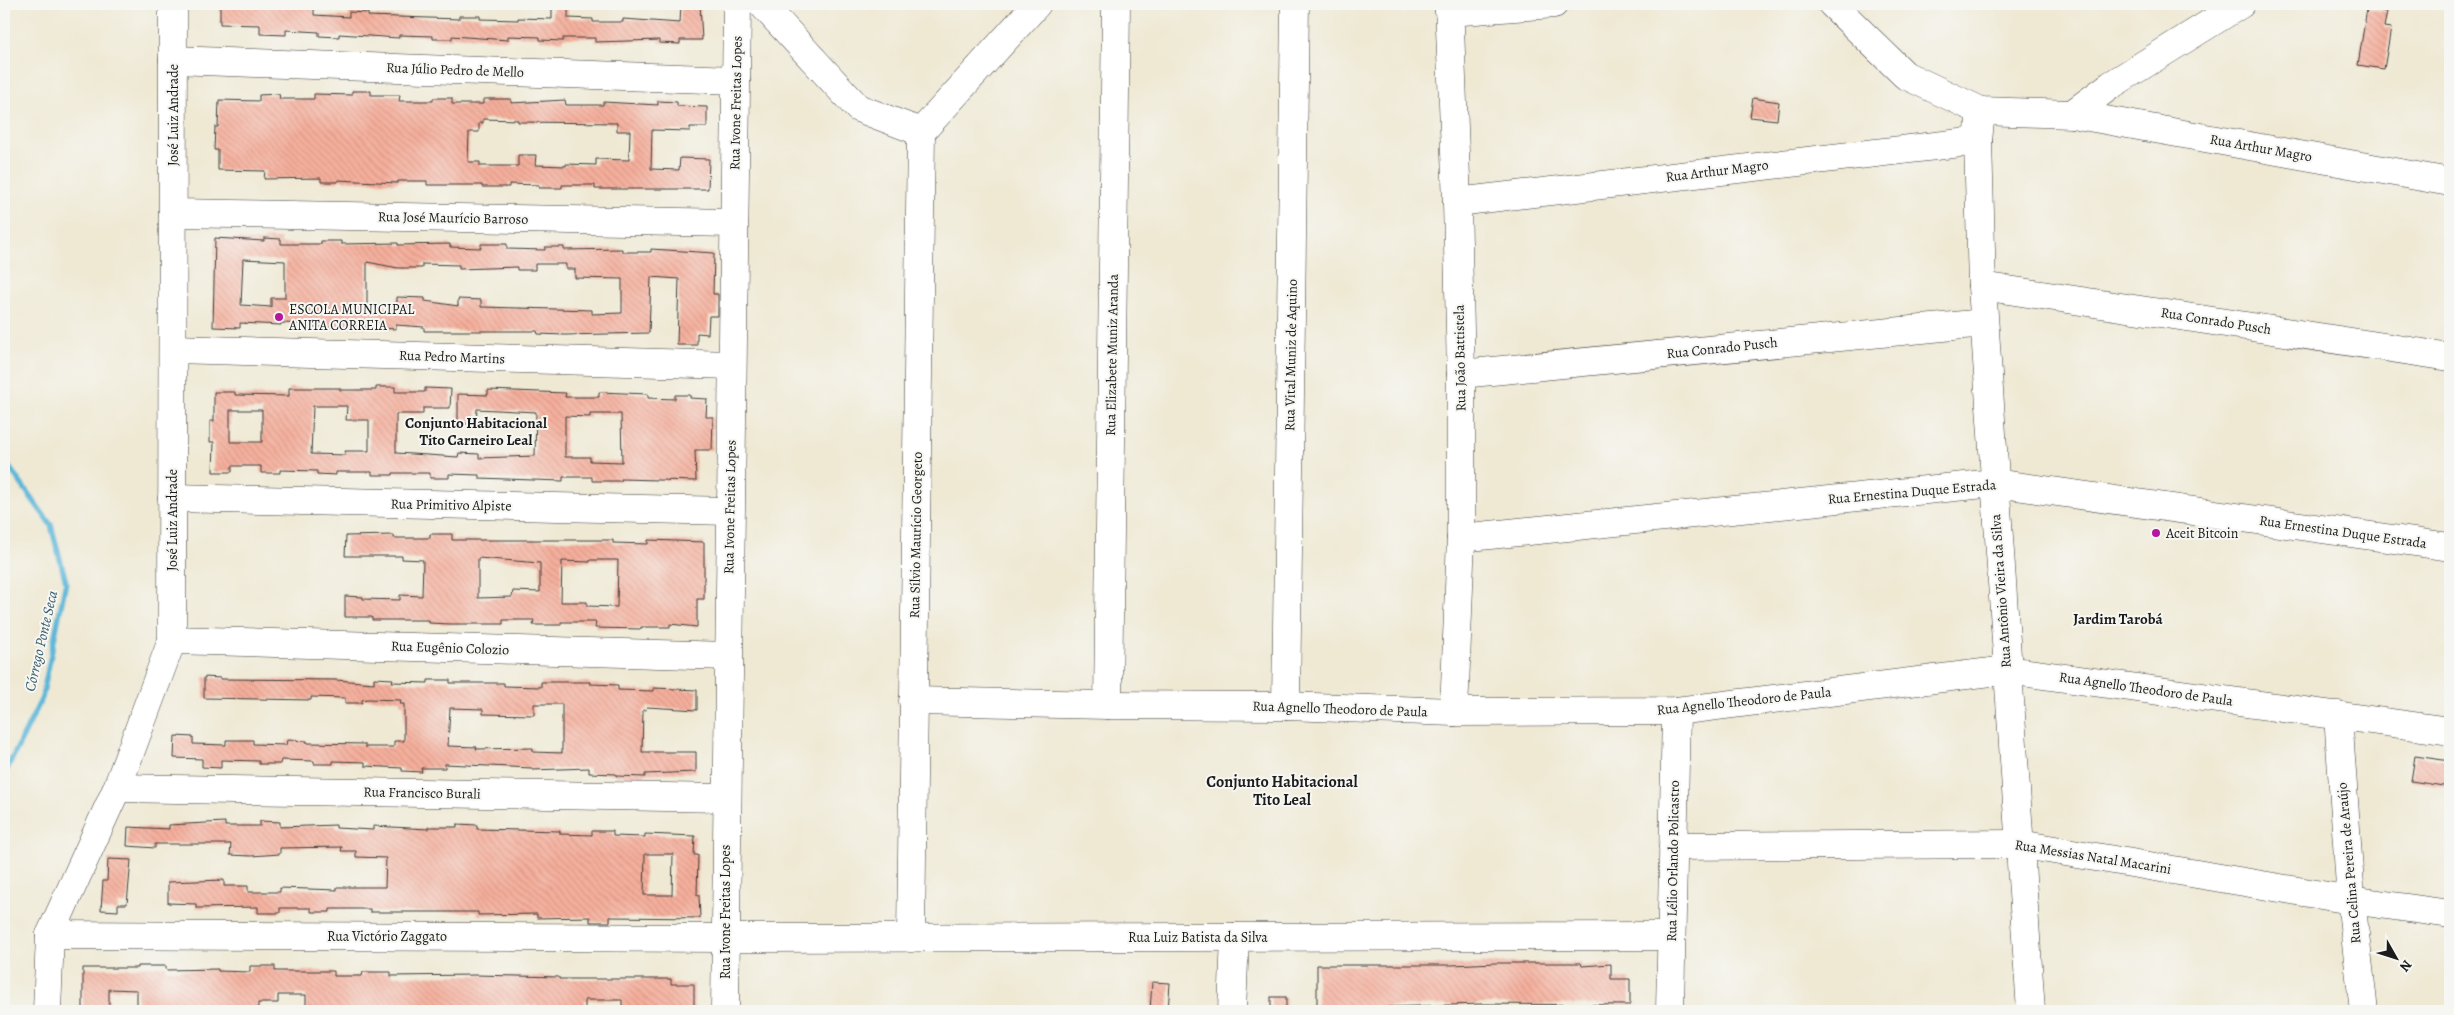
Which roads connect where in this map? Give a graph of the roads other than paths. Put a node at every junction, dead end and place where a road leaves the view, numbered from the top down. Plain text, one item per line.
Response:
1 (173, 4) edge
2 (737, 4) edge
3 (762, 4) edge
4 (1037, 4) edge
5 (1116, 4) edge
6 (1295, 4) edge
7 (1554, 4) edge
8 (1832, 4) edge
9 (2241, 4) edge
10 (1449, 8) edge
11 (173, 60) junction
12 (736, 80) junction
13 (1981, 111) junction
14 (2072, 114) junction
15 (921, 132) junction
16 (1978, 141) junction
17 (2450, 182) edge
18 (1457, 202) junction
19 (173, 213) junction
20 (734, 222) junction
21 (1982, 286) junction
22 (1984, 323) junction
23 (173, 349) junction
24 (2450, 357) edge
25 (732, 365) junction
26 (1460, 374) junction
27 (1994, 483) junction
28 (172, 498) junction
29 (730, 511) junction
30 (1461, 538) junction
31 (2450, 547) edge
32 (172, 640) junction
33 (728, 656) junction
34 (2007, 670) junction
35 (914, 701) junction
36 (1108, 705) junction
37 (1286, 706) junction
38 (1676, 711) junction
39 (1454, 712) junction
40 (2338, 715) junction
41 (2450, 731) edge
42 (117, 788) junction
43 (726, 798) junction
44 (2019, 844) junction
45 (1673, 846) junction
46 (2351, 900) junction
47 (2450, 914) edge
48 (50, 935) junction
49 (1671, 936) junction
50 (1235, 937) junction
51 (725, 938) junction
52 (911, 938) junction
53 (47, 1011) edge
54 (725, 1011) edge
55 (1232, 1011) edge
56 (1670, 1011) edge
57 (2031, 1011) edge
58 (2364, 1011) edge

1 - 11 street, José Luiz Andrade
2 - 12 street, Rua Ivone Freitas Lopes
3 - 15 street
4 - 15 street
5 - 36 street, Rua Elizabete Muniz Aranda
6 - 37 street, Rua Vital Muniz de Aquino
7 - 10 street
8 - 13 street
9 - 14 street
10 - 18 street, Rua João Battistela
11 - 12 street, Rua Júlio Pedro de Mello
11 - 19 street, José Luiz Andrade
12 - 20 street, Rua Ivone Freitas Lopes
13 - 14 street, Rua Arthur Magro
13 - 16 street, Rua Antônio Vieira da Silva
14 - 17 street, Rua Arthur Magro
15 - 35 street, Rua Sílvio Maurício Georgeto
16 - 18 street, Rua Arthur Magro
16 - 21 street, Rua Antônio Vieira da Silva
18 - 26 street, Rua João Battistela
19 - 20 street, Rua José Maurício Barroso
19 - 23 street, José Luiz Andrade
20 - 25 street, Rua Ivone Freitas Lopes
21 - 22 street, Rua Antônio Vieira da Silva
21 - 24 street, Rua Conrado Pusch
22 - 26 street, Rua Conrado Pusch
22 - 27 street, Rua Antônio Vieira da Silva
23 - 25 street, Rua Pedro Martins
23 - 28 street, José Luiz Andrade
25 - 29 street, Rua Ivone Freitas Lopes
26 - 30 street, Rua João Battistela
27 - 30 street, Rua Ernestina Duque Estrada
27 - 31 street, Rua Ernestina Duque Estrada
27 - 34 street, Rua Antônio Vieira da Silva
28 - 29 street, Rua Primitivo Alpiste
28 - 32 street, José Luiz Andrade
29 - 33 street, Rua Ivone Freitas Lopes
30 - 39 street, Rua João Battistela
32 - 33 street, Rua Eugênio Colozio
32 - 42 street, José Luiz Andrade
33 - 43 street, Rua Ivone Freitas Lopes
34 - 38 street, Rua Agnello Theodoro de Paula
34 - 40 street, Rua Agnello Theodoro de Paula
34 - 44 street, Rua Antônio Vieira da Silva
35 - 36 street, Rua Agnello Theodoro de Paula
35 - 52 street, Rua Sílvio Maurício Georgeto
36 - 37 street, Rua Agnello Theodoro de Paula
37 - 39 street, Rua Agnello Theodoro de Paula
38 - 39 street, Rua Agnello Theodoro de Paula
38 - 45 street, Rua Lélio Orlando Policastro
40 - 41 street, Rua Agnello Theodoro de Paula
40 - 46 street, Rua Celina Pereira de Araújo
42 - 43 street, Rua Francisco Burali
42 - 48 street, José Luiz Andrade
43 - 51 street, Rua Ivone Freitas Lopes
44 - 45 street, Rua Messias Natal Macarini
44 - 46 street, Rua Messias Natal Macarini
44 - 57 street, Rua Antônio Vieira da Silva
45 - 49 street, Rua Lélio Orlando Policastro
46 - 47 street, Rua Messias Natal Macarini
46 - 58 street, Rua Celina Pereira de Araújo
48 - 51 street, Rua Victório Zaggato
48 - 53 street, José Luiz Andrade
49 - 50 street, Rua Luiz Batista da Silva
49 - 56 street, Rua Lélio Orlando Policastro
50 - 52 street, Rua Luiz Batista da Silva
50 - 55 street
51 - 52 street, Rua Luiz Batista da Silva
51 - 54 street, Rua Ivone Freitas Lopes

